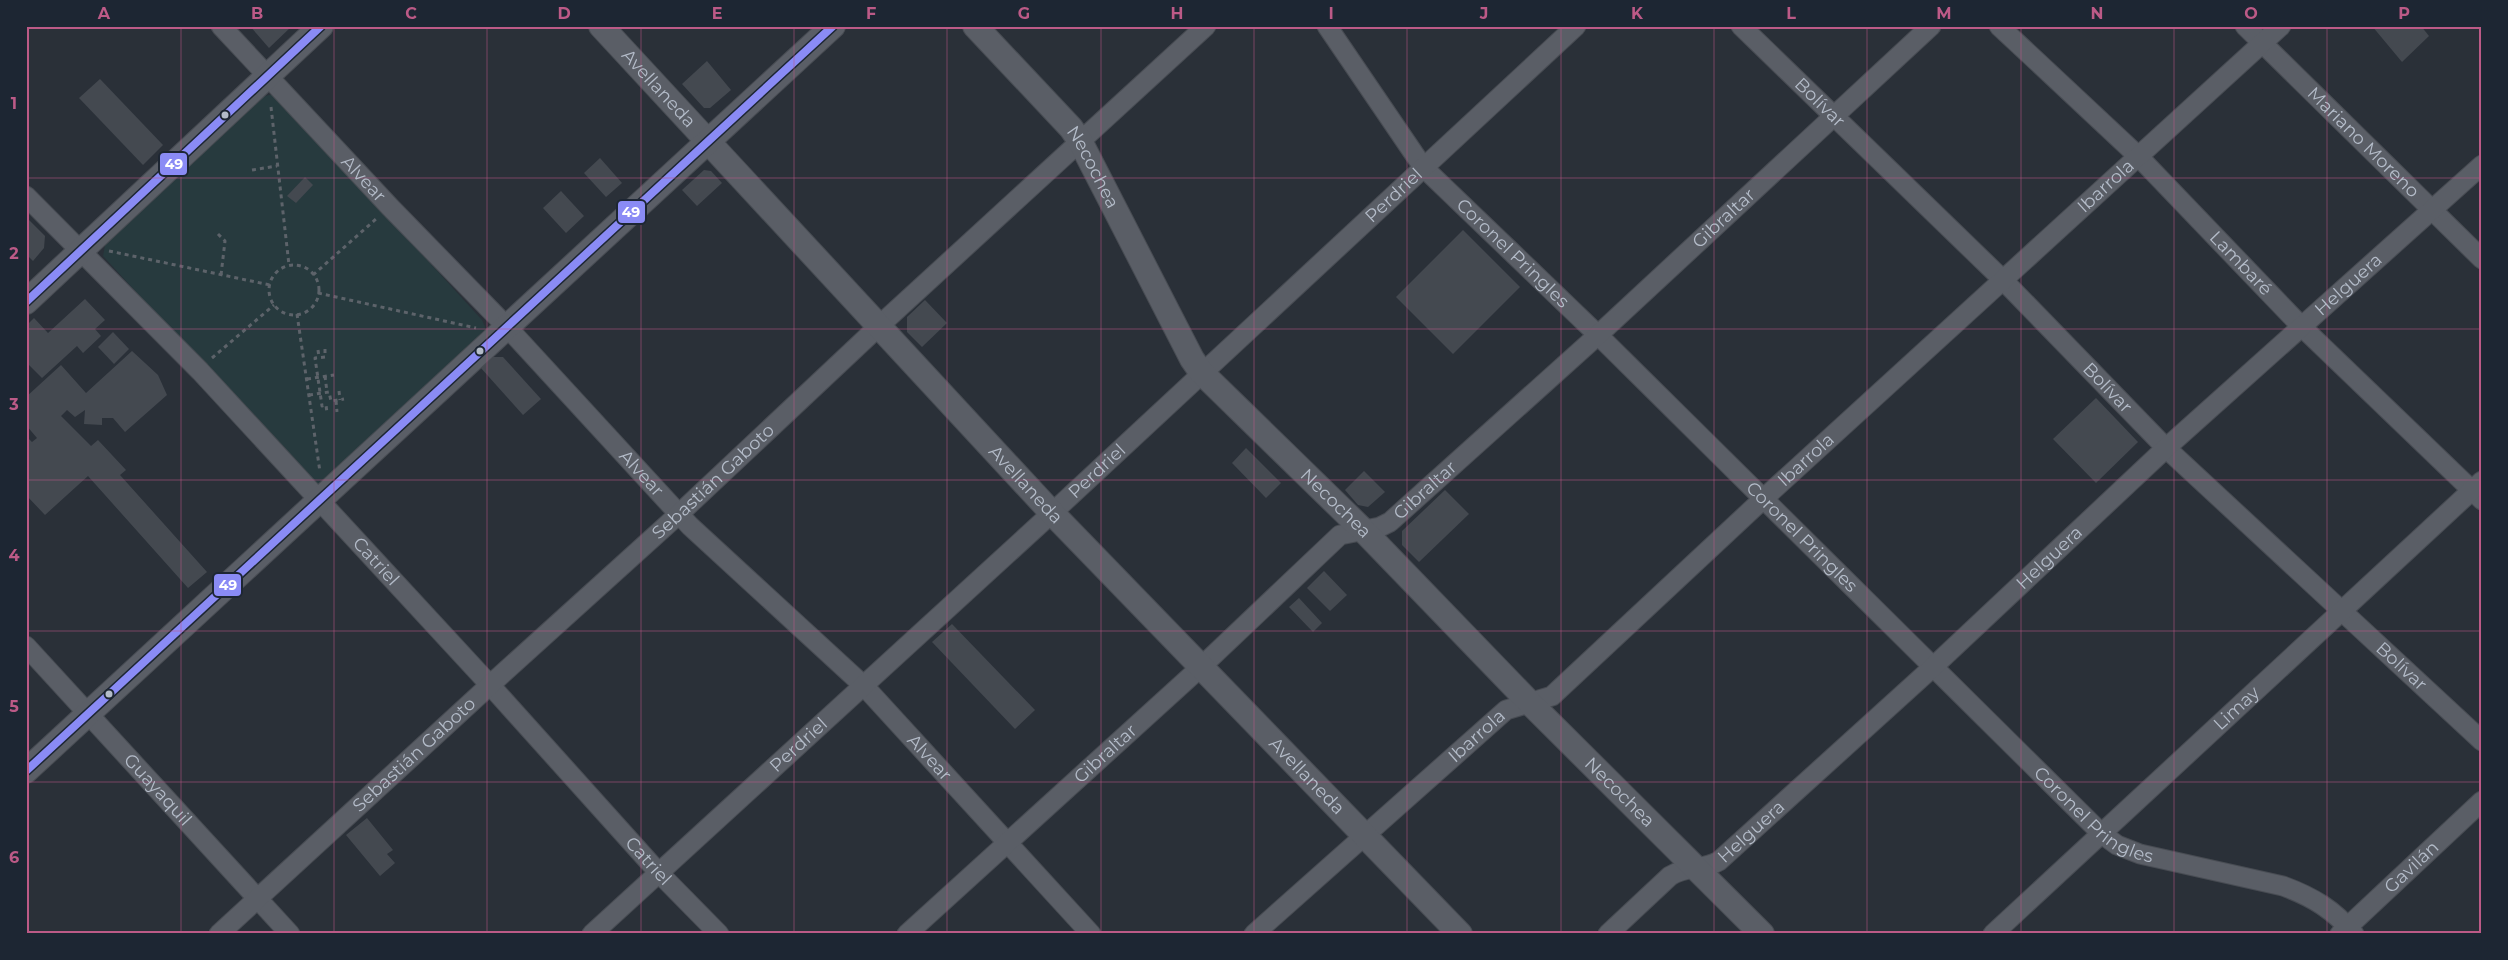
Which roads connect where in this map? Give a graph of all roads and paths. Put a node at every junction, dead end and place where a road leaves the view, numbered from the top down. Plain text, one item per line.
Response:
1 (221, 26) edge
2 (321, 26) edge
3 (601, 26) edge
4 (833, 26) edge
5 (975, 26) edge
6 (1206, 26) edge
7 (1326, 26) edge
8 (1576, 26) edge
9 (1741, 26) edge
10 (1931, 26) edge
11 (1999, 26) edge
12 (2245, 26) edge
13 (2281, 26) edge
14 (2262, 43) junction
15 (266, 76) junction
16 (270, 104) dead end
17 (1832, 117) junction
18 (1080, 141) junction
19 (707, 142) junction
20 (2138, 156) junction
21 (2482, 165) edge
22 (277, 166) junction
23 (1423, 167) junction
24 (252, 170) dead end
25 (26, 196) edge
26 (2432, 211) junction
27 (377, 219) dead end
28 (218, 234) dead end
29 (93, 251) junction
30 (2482, 259) edge
31 (290, 265) junction
32 (313, 274) junction
33 (221, 275) junction
34 (2002, 279) junction
35 (270, 285) junction
36 (318, 294) junction
37 (26, 302) edge
38 (274, 305) junction
39 (297, 314) junction
40 (879, 326) junction
41 (2301, 326) junction
42 (507, 327) junction
43 (478, 329) dead end
44 (1598, 335) junction
45 (325, 349) dead end
46 (318, 350) dead end
47 (319, 357) junction
48 (210, 360) dead end
49 (1201, 372) junction
50 (334, 374) dead end
51 (325, 376) junction
52 (318, 377) junction
53 (306, 379) junction
54 (338, 391) dead end
55 (327, 392) junction
56 (320, 394) junction
57 (309, 395) junction
58 (340, 400) junction
59 (337, 412) dead end
60 (327, 413) dead end
61 (2166, 448) junction
62 (320, 476) dead end
63 (2478, 491) edge
64 (320, 500) junction
65 (1762, 500) junction
66 (1052, 513) junction
67 (680, 514) junction
68 (1362, 530) junction
69 (2342, 613) junction
70 (26, 646) edge
71 (1202, 666) junction
72 (1932, 667) junction
73 (490, 685) junction
74 (864, 686) junction
75 (1530, 703) junction
76 (89, 714) junction
77 (2482, 741) edge
78 (26, 771) edge
79 (2482, 801) edge
80 (2102, 834) junction
81 (1366, 836) junction
82 (1005, 842) junction
83 (1696, 868) junction
84 (659, 873) junction
85 (257, 898) junction
86 (2347, 931) edge
87 (219, 934) edge
88 (290, 934) edge
89 (592, 934) edge
90 (719, 934) edge
91 (907, 934) edge
92 (1091, 934) edge
93 (1254, 934) edge
94 (1460, 934) edge
95 (1608, 934) edge
96 (1762, 934) edge
97 (1992, 934) edge

1 - 15 street, Alvear
2 - 15 street
3 - 19 street, Avellaneda
4 - 19 street
5 - 18 street, Necochea
6 - 18 street, Sebastián Gaboto
7 - 23 street, Coronel Pringles
8 - 23 street, Perdriel
9 - 17 street, Bolívar
10 - 17 street, Gibraltar
11 - 20 street, Lambaré
12 - 14 street, Mariano Moreno
13 - 14 street, Ibarrola
14 - 20 street, Ibarrola
14 - 26 street, Mariano Moreno
15 - 29 street
15 - 42 street, Alvear
16 - 22 path
17 - 34 street, Bolívar
17 - 44 street, Gibraltar
18 - 40 street, Sebastián Gaboto
18 - 49 street, Necochea
19 - 40 street, Avellaneda
19 - 42 street
20 - 34 street, Ibarrola
20 - 41 street, Lambaré
21 - 26 street, Helguera
22 - 24 path
22 - 31 path
23 - 44 street, Coronel Pringles
23 - 49 street, Perdriel
25 - 29 street, Catriel
26 - 30 street, Mariano Moreno
26 - 41 street, Helguera
27 - 32 path
28 - 33 path
29 - 33 path
29 - 37 street
29 - 64 street, Catriel
31 - 32 path
31 - 35 path
32 - 36 path
33 - 35 path
34 - 61 street, Bolívar
34 - 65 street, Ibarrola
35 - 38 path
36 - 39 path
36 - 43 path
38 - 39 path
38 - 48 path
39 - 53 path
40 - 66 street, Avellaneda
40 - 67 street, Sebastián Gaboto
41 - 61 street, Helguera
41 - 63 street, Lambaré
42 - 64 street
42 - 67 street, Alvear
44 - 65 street, Coronel Pringles
44 - 68 street, Gibraltar
45 - 47 path
46 - 47 path
47 - 52 path
49 - 66 street, Perdriel
49 - 68 street, Necochea
50 - 51 path
51 - 52 path
51 - 55 path
52 - 53 path
52 - 56 path
53 - 57 path
54 - 58 path
55 - 56 path
55 - 58 path
56 - 57 path
56 - 60 path
57 - 62 path
58 - 59 path
61 - 69 street, Bolívar
61 - 72 street, Helguera
63 - 69 street, Limay
64 - 73 street, Catriel
64 - 76 street
65 - 72 street, Coronel Pringles
65 - 75 street, Ibarrola
66 - 71 street, Avellaneda
66 - 74 street, Perdriel
67 - 73 street, Sebastián Gaboto
67 - 74 street, Alvear
68 - 71 street, Gibraltar
68 - 75 street, Necochea
69 - 77 street, Bolívar
69 - 80 street, Limay
70 - 76 street, Guayaquil
71 - 81 street, Avellaneda
71 - 82 street, Gibraltar
72 - 80 street, Coronel Pringles
72 - 83 street, Helguera
73 - 84 street, Catriel
73 - 85 street, Sebastián Gaboto
74 - 82 street, Alvear
74 - 84 street, Perdriel
75 - 81 street, Ibarrola
75 - 83 street, Necochea
76 - 78 street
76 - 85 street, Guayaquil
79 - 86 street, Gavilán
80 - 86 street, Coronel Pringles
80 - 97 street, Limay
81 - 93 street, Ibarrola
81 - 94 street, Avellaneda
82 - 91 street, Gibraltar
82 - 92 street, Alvear
83 - 95 street, Helguera
83 - 96 street, Necochea
84 - 89 street, Perdriel
84 - 90 street, Catriel
85 - 87 street, Sebastián Gaboto
85 - 88 street, Guayaquil

